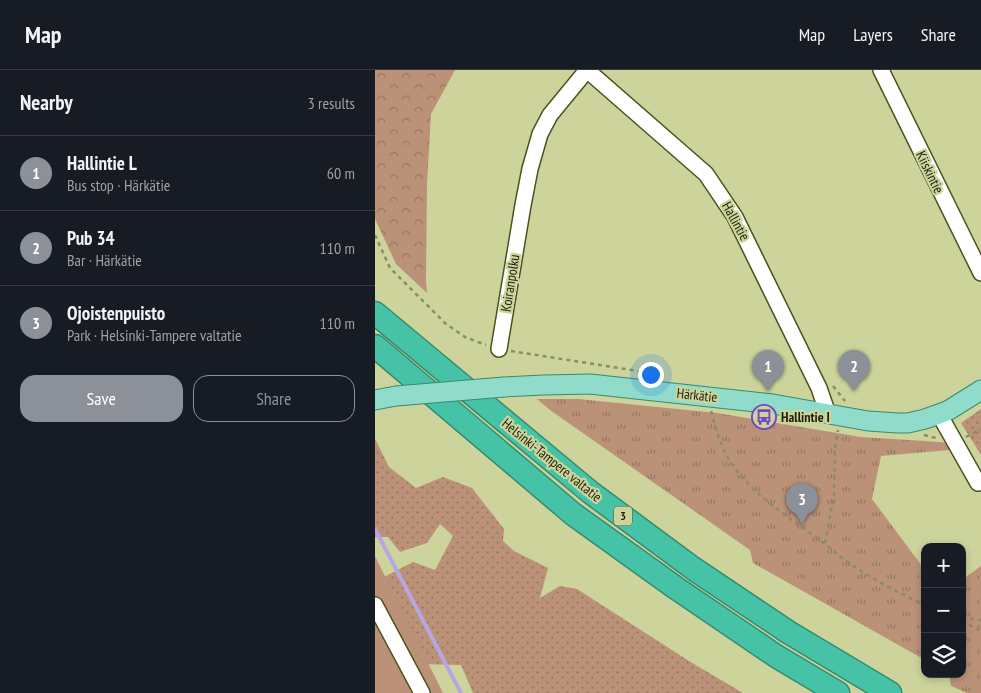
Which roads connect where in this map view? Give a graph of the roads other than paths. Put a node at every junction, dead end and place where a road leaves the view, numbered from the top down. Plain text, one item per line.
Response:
1 (587, 70) edge
2 (881, 70) edge
3 (981, 273) edge
4 (375, 313) edge
5 (375, 346) edge
6 (499, 349) road end
7 (981, 390) edge
8 (375, 400) edge
9 (828, 414) junction
10 (939, 414) junction
11 (978, 482) dead end
12 (375, 605) edge
13 (421, 693) edge
14 (838, 693) edge
15 (890, 693) edge

1 - 6 street, Koiranpolku
1 - 9 street, Hallintie
2 - 3 street, Kiiskintie
4 - 15 highway, Helsinki-Tampere valtatie / 3
5 - 14 highway, Helsinki-Tampere valtatie / 3
7 - 10 main road, Härkätie
8 - 9 main road, Härkätie, bridge
9 - 10 main road, Härkätie
10 - 11 street
12 - 13 street

